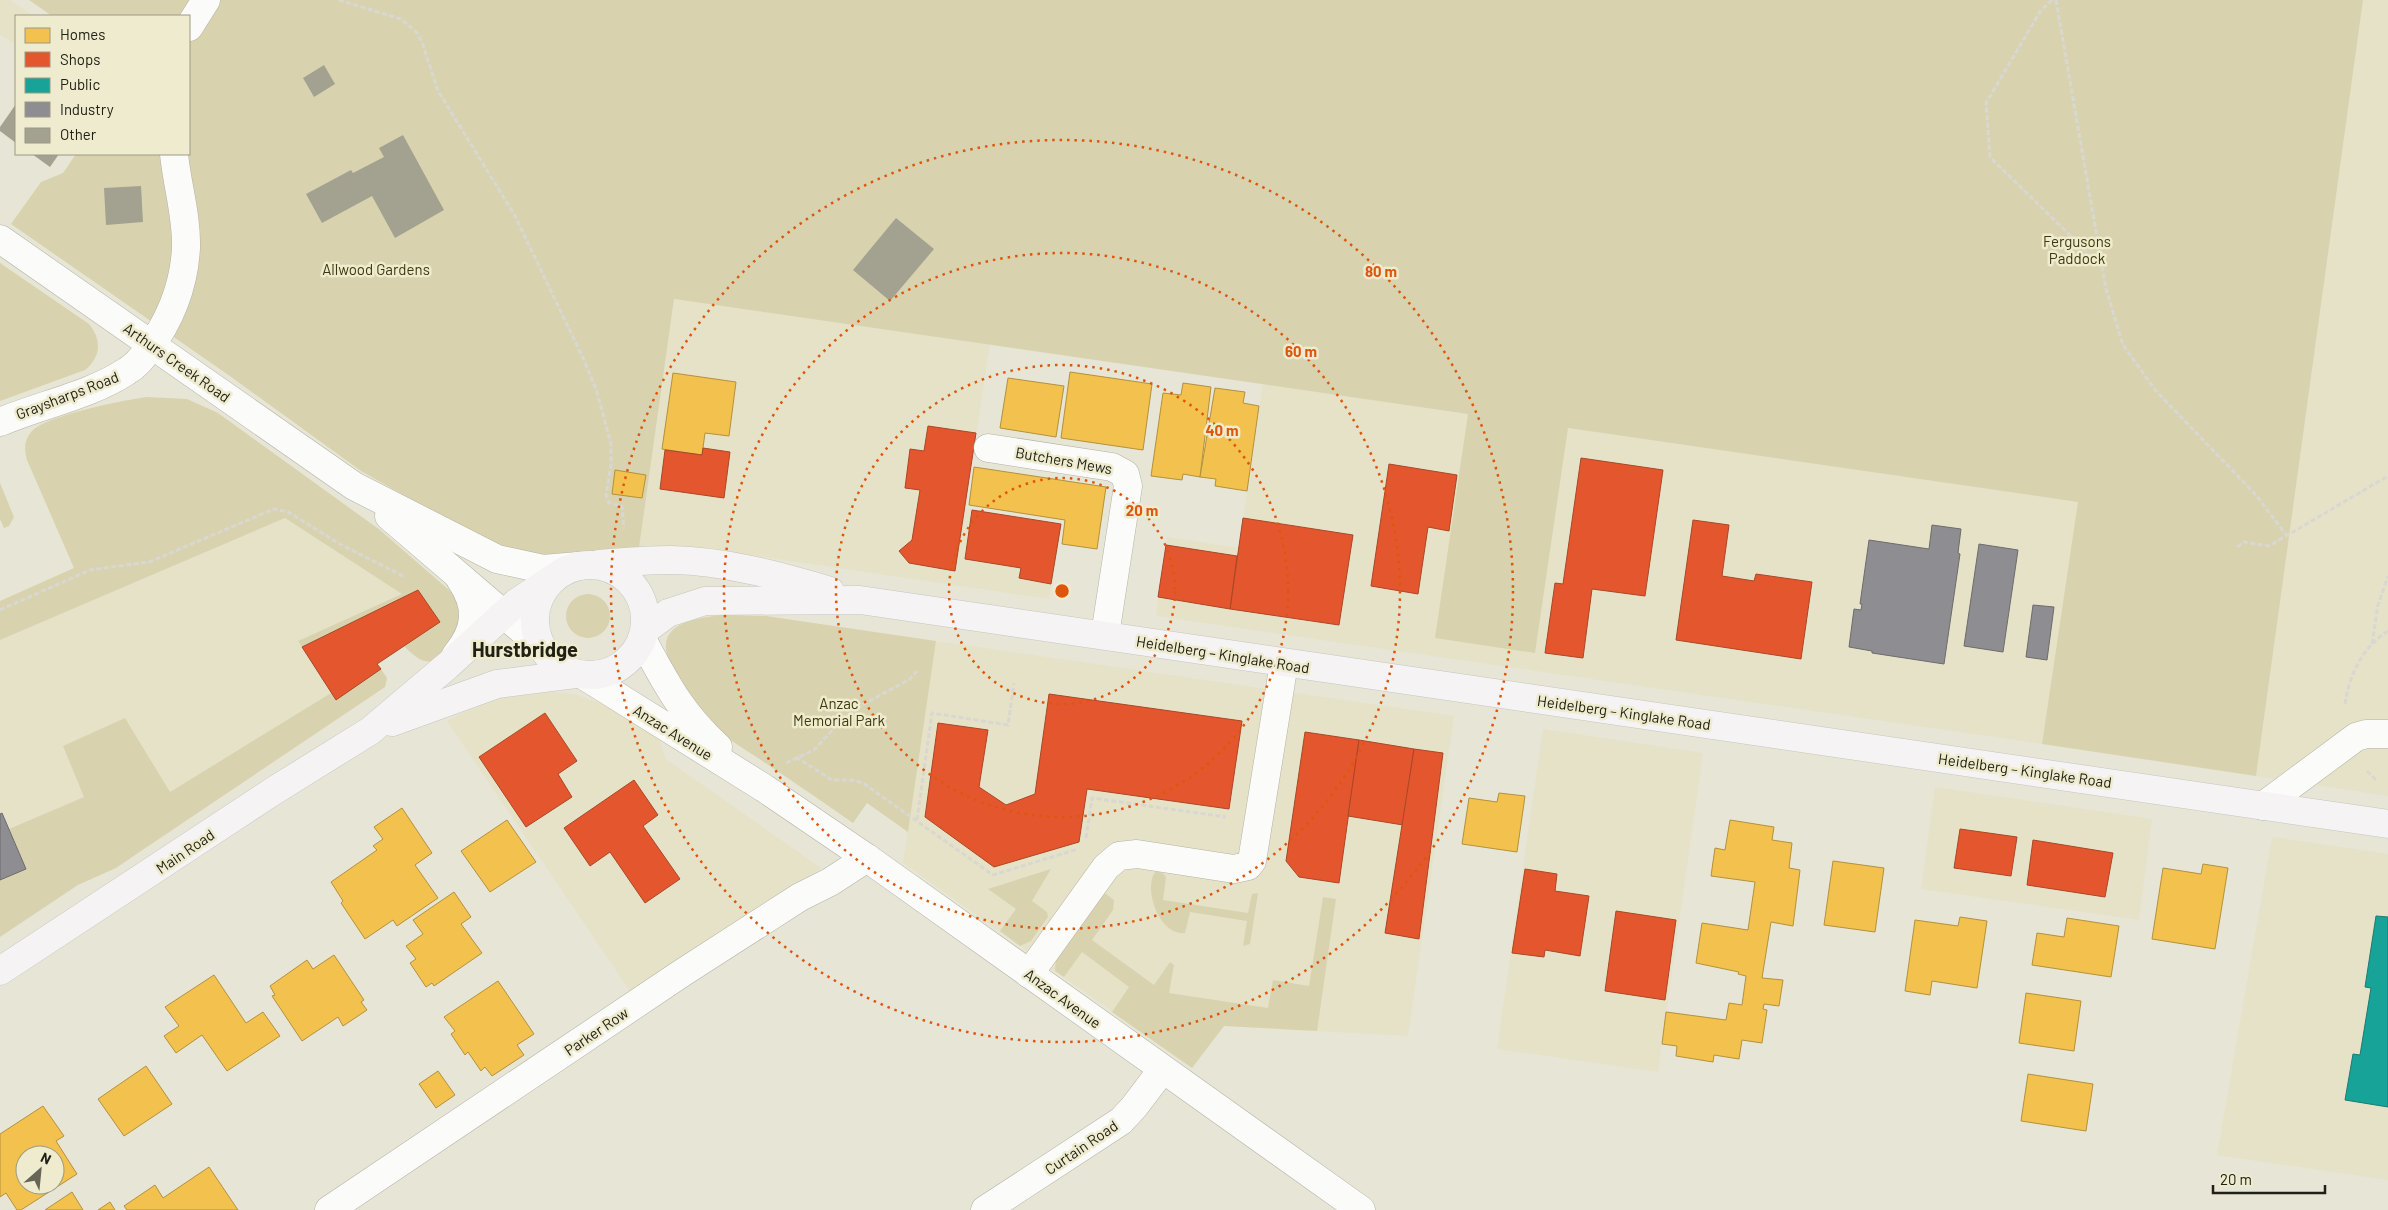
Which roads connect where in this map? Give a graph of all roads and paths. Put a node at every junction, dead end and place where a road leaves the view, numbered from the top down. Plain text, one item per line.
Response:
1 (206, 0) edge
2 (339, 0) edge
3 (2052, 0) edge
4 (2056, 0) edge
5 (190, 25) edge
6 (174, 155) edge
7 (0, 239) edge
8 (2101, 260) junction
9 (152, 344) junction
10 (0, 422) edge
11 (988, 448) dead end
12 (2388, 476) edge
13 (354, 486) junction
14 (624, 529) dead end
15 (2287, 536) junction
16 (2237, 546) dead end
17 (586, 565) junction
18 (456, 573) junction
19 (2388, 576) edge
20 (412, 580) dead end
21 (552, 580) junction
22 (860, 600) junction
23 (0, 610) edge
24 (504, 614) junction
25 (644, 635) junction
26 (1105, 636) junction
27 (2372, 644) dead end
28 (542, 647) junction
29 (452, 661) junction
30 (1284, 663) junction
31 (917, 671) dead end
32 (579, 675) junction
33 (1014, 683) dead end
34 (370, 731) junction
35 (2388, 734) edge
36 (796, 757) junction
37 (764, 788) junction
38 (2263, 806) junction
39 (1235, 818) dead end
40 (917, 820) junction
41 (2388, 824) edge
42 (867, 858) junction
43 (0, 971) edge
44 (1029, 974) junction
45 (1162, 1070) junction
46 (329, 1210) edge
47 (985, 1210) edge
48 (1361, 1210) edge

1 - 5 street
2 - 14 path
3 - 8 path
4 - 8 path
6 - 9 street, Graysharps Road
7 - 9 street, Arthurs Creek Road
8 - 15 path
9 - 10 street, Graysharps Road
9 - 13 street, Arthurs Creek Road
11 - 26 street, Butchers Mews
12 - 15 path
13 - 17 street, Arthurs Creek Road
13 - 18 street, Arthurs Creek Road
15 - 16 path
17 - 21 main road
17 - 22 main road, Heidelberg – Kinglake Road
17 - 25 main road
18 - 24 street, Arthurs Creek Road
18 - 29 street
19 - 27 path
20 - 23 path
21 - 24 main road, Main Road
21 - 28 main road
22 - 25 main road, Heidelberg – Kinglake Road
22 - 26 main road, Heidelberg – Kinglake Road
24 - 28 street, Arthurs Creek Road
24 - 29 main road, Main Road
25 - 32 main road
25 - 37 street, Anzac Avenue
26 - 30 main road, Heidelberg – Kinglake Road
28 - 32 main road
29 - 34 main road, Main Road
30 - 38 main road, Heidelberg – Kinglake Road
30 - 44 street
31 - 36 path
32 - 34 main road, Main Road
32 - 37 street, Anzac Avenue
33 - 40 path
34 - 43 main road, Main Road
35 - 38 street
36 - 37 path
36 - 40 path
37 - 42 street, Anzac Avenue
38 - 41 main road, Heidelberg – Kinglake Road
39 - 40 path
42 - 44 street, Anzac Avenue
42 - 46 street, Parker Row
44 - 45 street, Anzac Avenue
45 - 47 street, Curtain Road
45 - 48 street, Anzac Avenue

